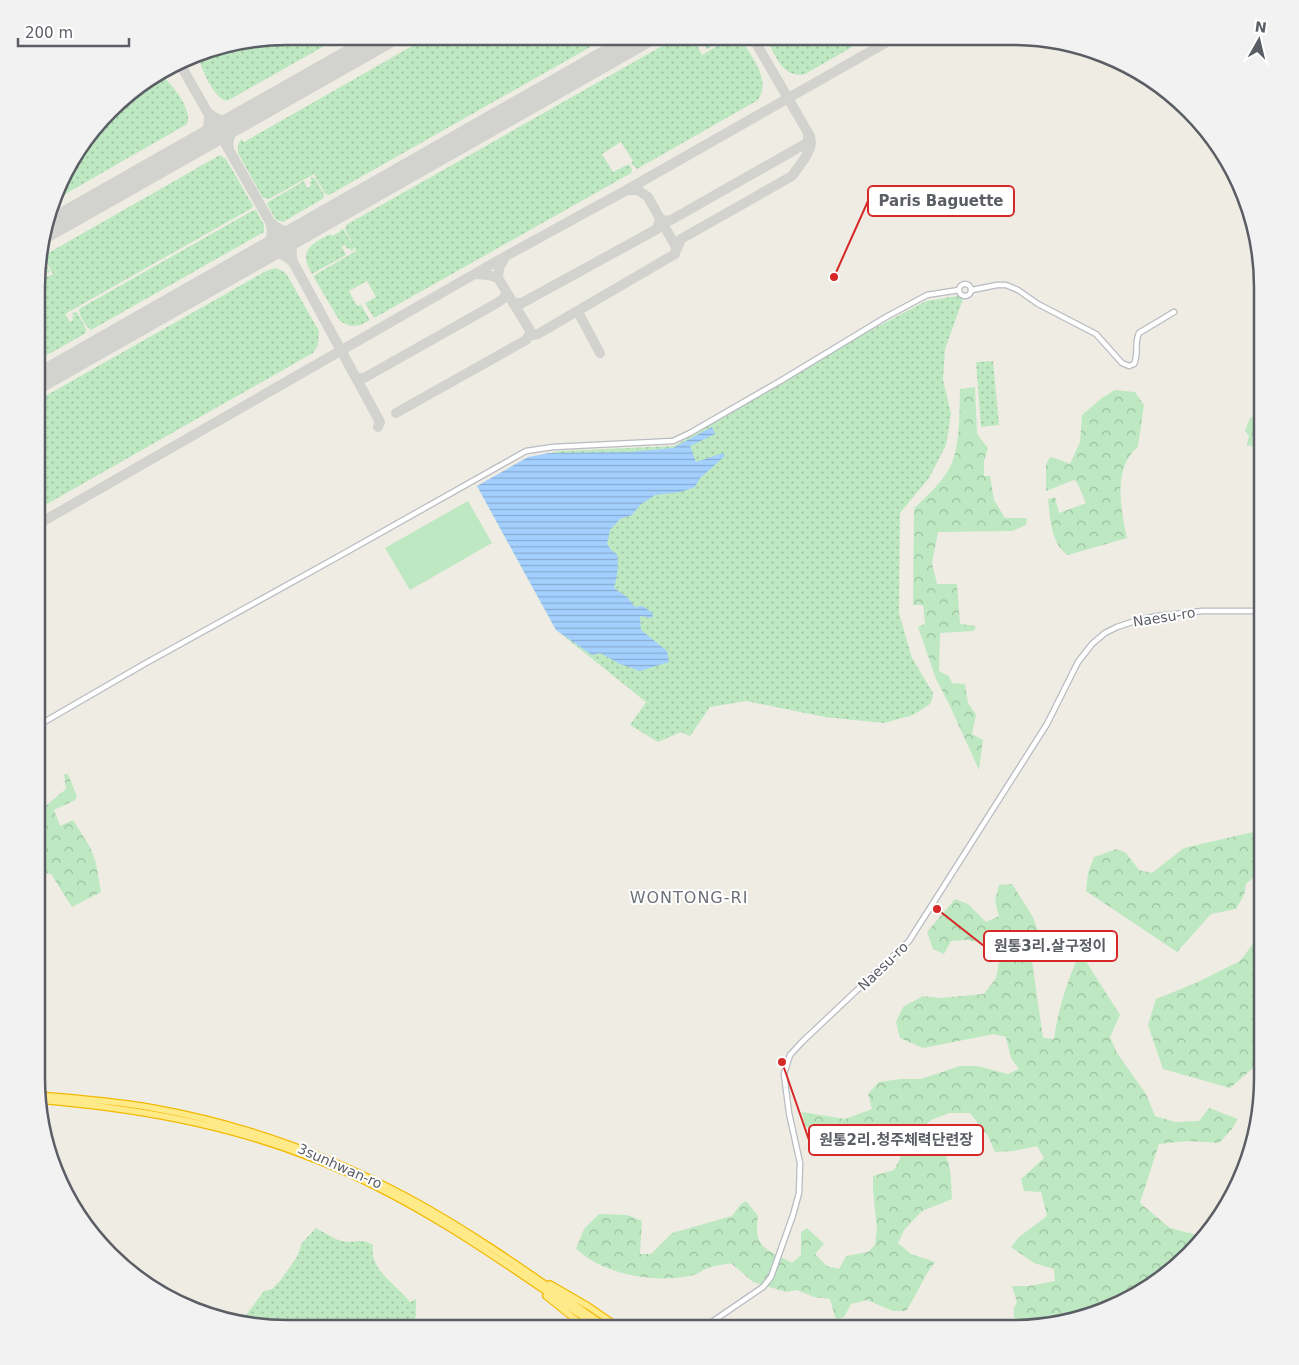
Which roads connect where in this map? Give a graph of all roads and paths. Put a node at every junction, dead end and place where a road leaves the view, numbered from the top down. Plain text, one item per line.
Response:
1 (959, 290) junction
2 (972, 290) junction
3 (1174, 312) dead end
4 (1254, 611) edge
5 (45, 721) edge
6 (46, 1096) edge
7 (46, 1101) edge
8 (512, 1265) junction
9 (577, 1320) edge
10 (588, 1320) edge
11 (596, 1320) edge
12 (608, 1320) edge
13 (714, 1320) edge

1 - 2 street
1 - 2 street
1 - 5 street
2 - 3 street
4 - 13 street, Naesu-ro
6 - 8 highway, 3sunhwan-ro
7 - 8 highway, 3sunhwan-ro
8 - 9 highway
8 - 10 highway, 3sunhwan-ro
8 - 11 highway, 3sunhwan-ro
8 - 12 highway

